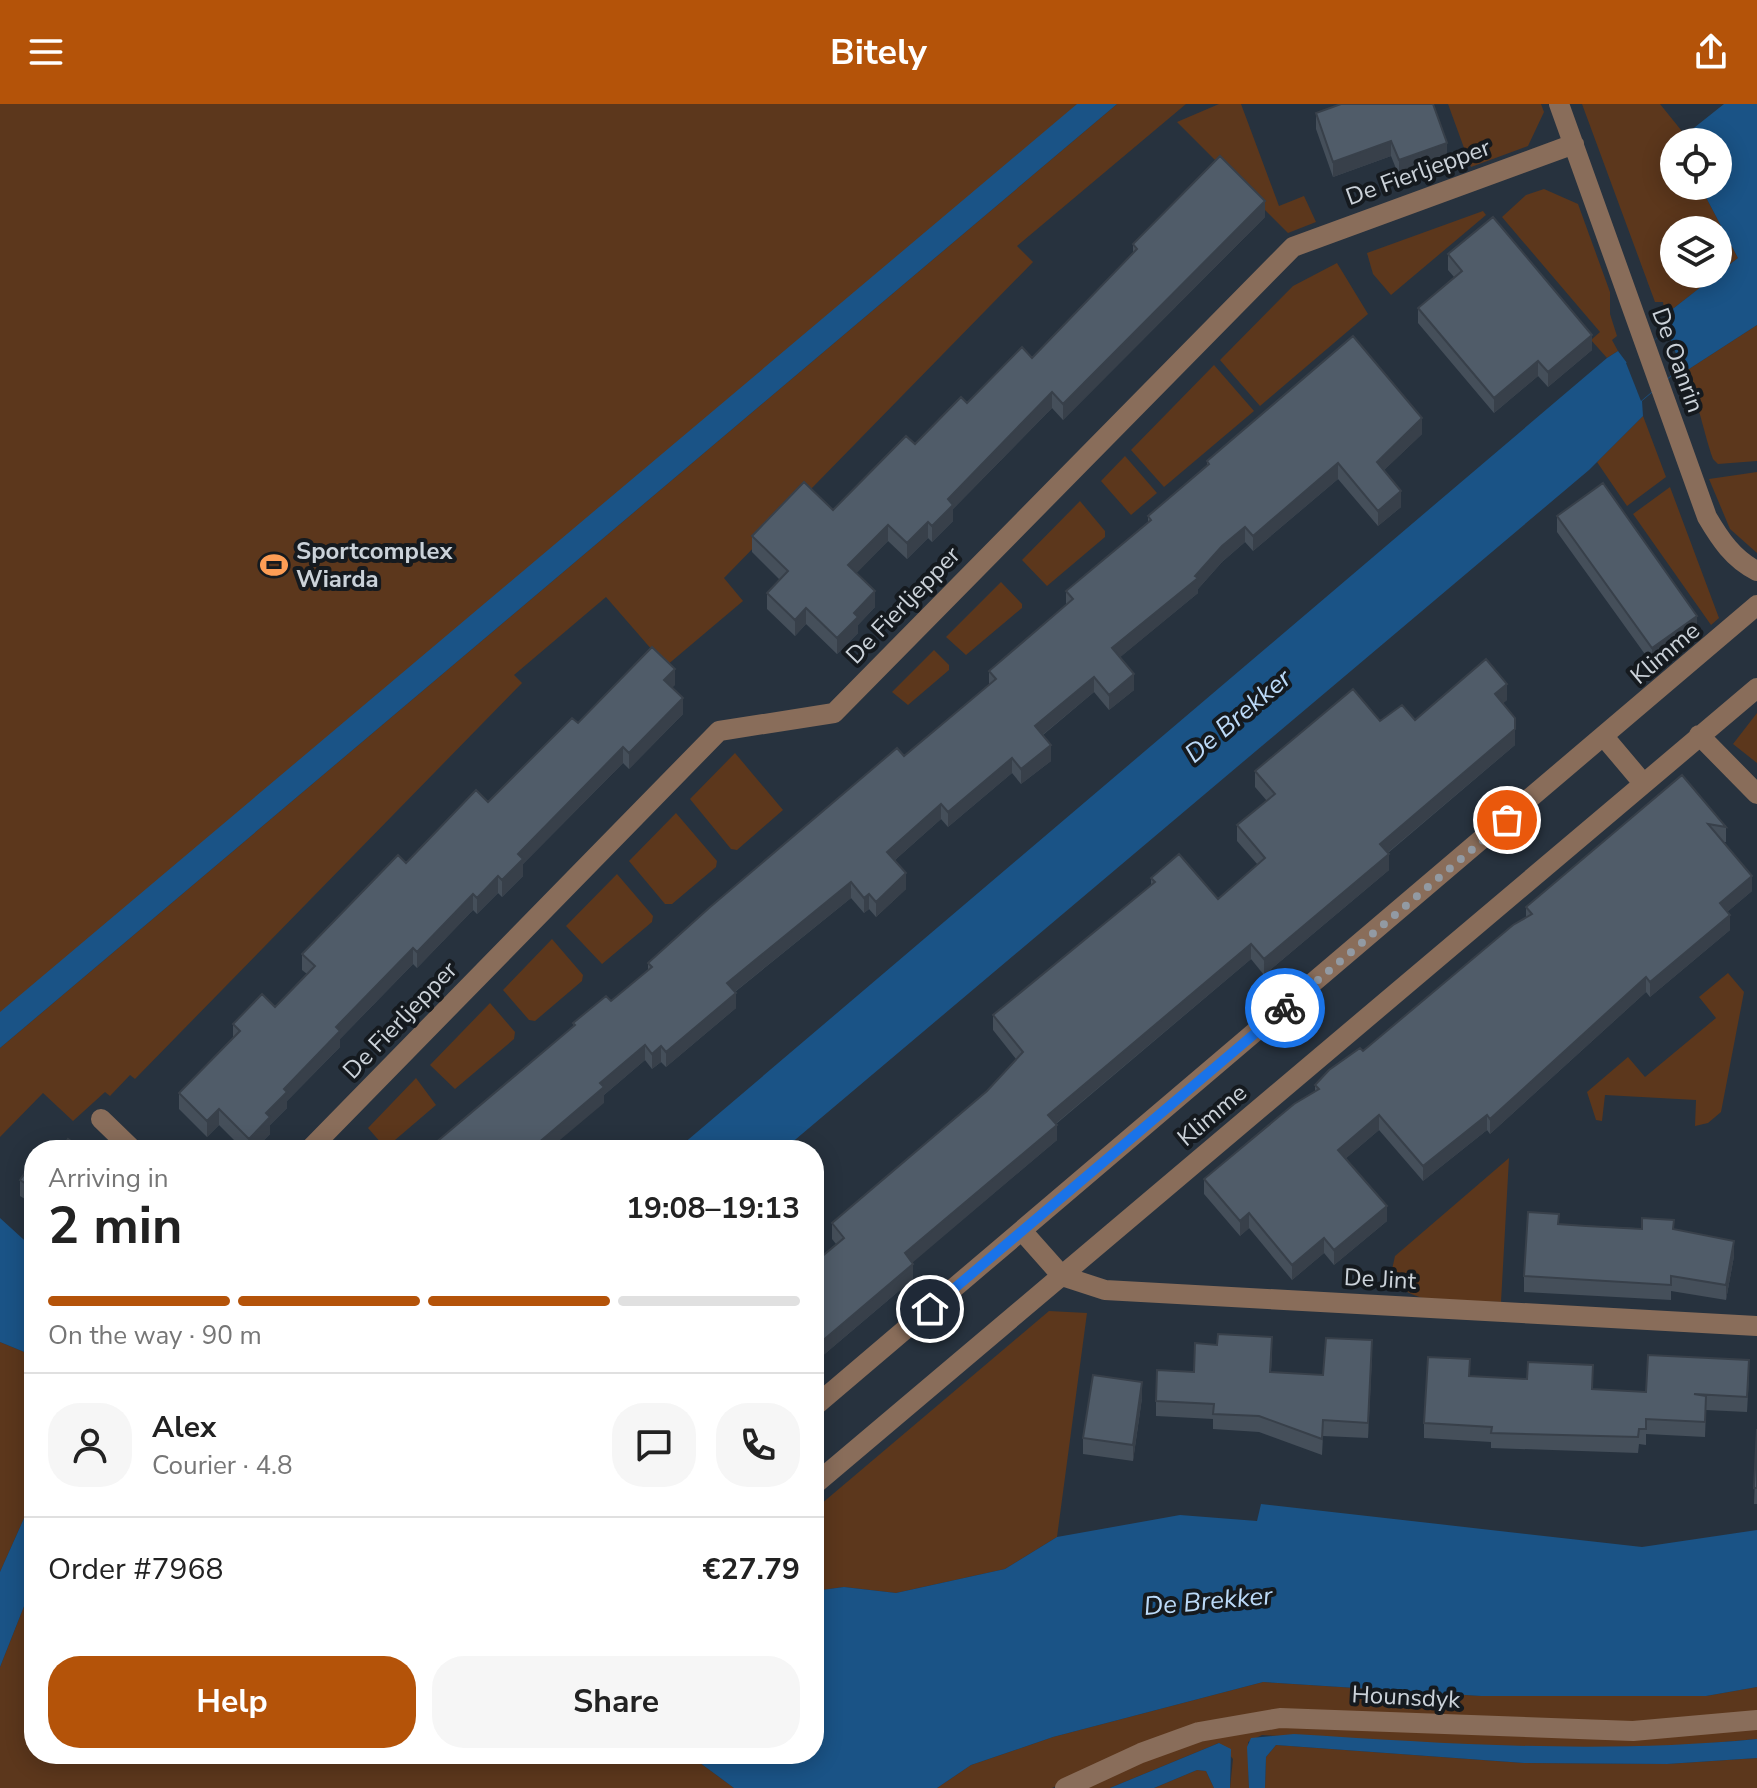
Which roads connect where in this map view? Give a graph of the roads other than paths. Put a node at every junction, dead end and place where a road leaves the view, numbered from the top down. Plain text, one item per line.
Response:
1 (1559, 104) edge
2 (1574, 144) junction
3 (1757, 571) edge
4 (1757, 605) edge
5 (1757, 688) edge
6 (1699, 735) junction
7 (1605, 738) junction
8 (1643, 783) junction
9 (1757, 794) edge
10 (101, 1119) dead end
11 (123, 1140) edge
12 (319, 1140) edge
13 (1022, 1231) junction
14 (1062, 1276) junction
15 (1757, 1326) edge
16 (824, 1399) edge
17 (824, 1477) edge
18 (1757, 1720) edge
19 (1065, 1788) edge

1 - 2 street, De Oanrin
2 - 3 street, De Oanrin
2 - 12 street, De Fierljepper
4 - 7 street, Klimme
5 - 6 street, Klimme
6 - 8 street, Klimme
6 - 9 street
7 - 8 street
7 - 13 street, Klimme
8 - 14 street, Klimme
10 - 11 street
13 - 14 street
13 - 16 street, Klimme
14 - 15 street, De Jint
14 - 17 street, Klimme
18 - 19 street, Hounsdyk

